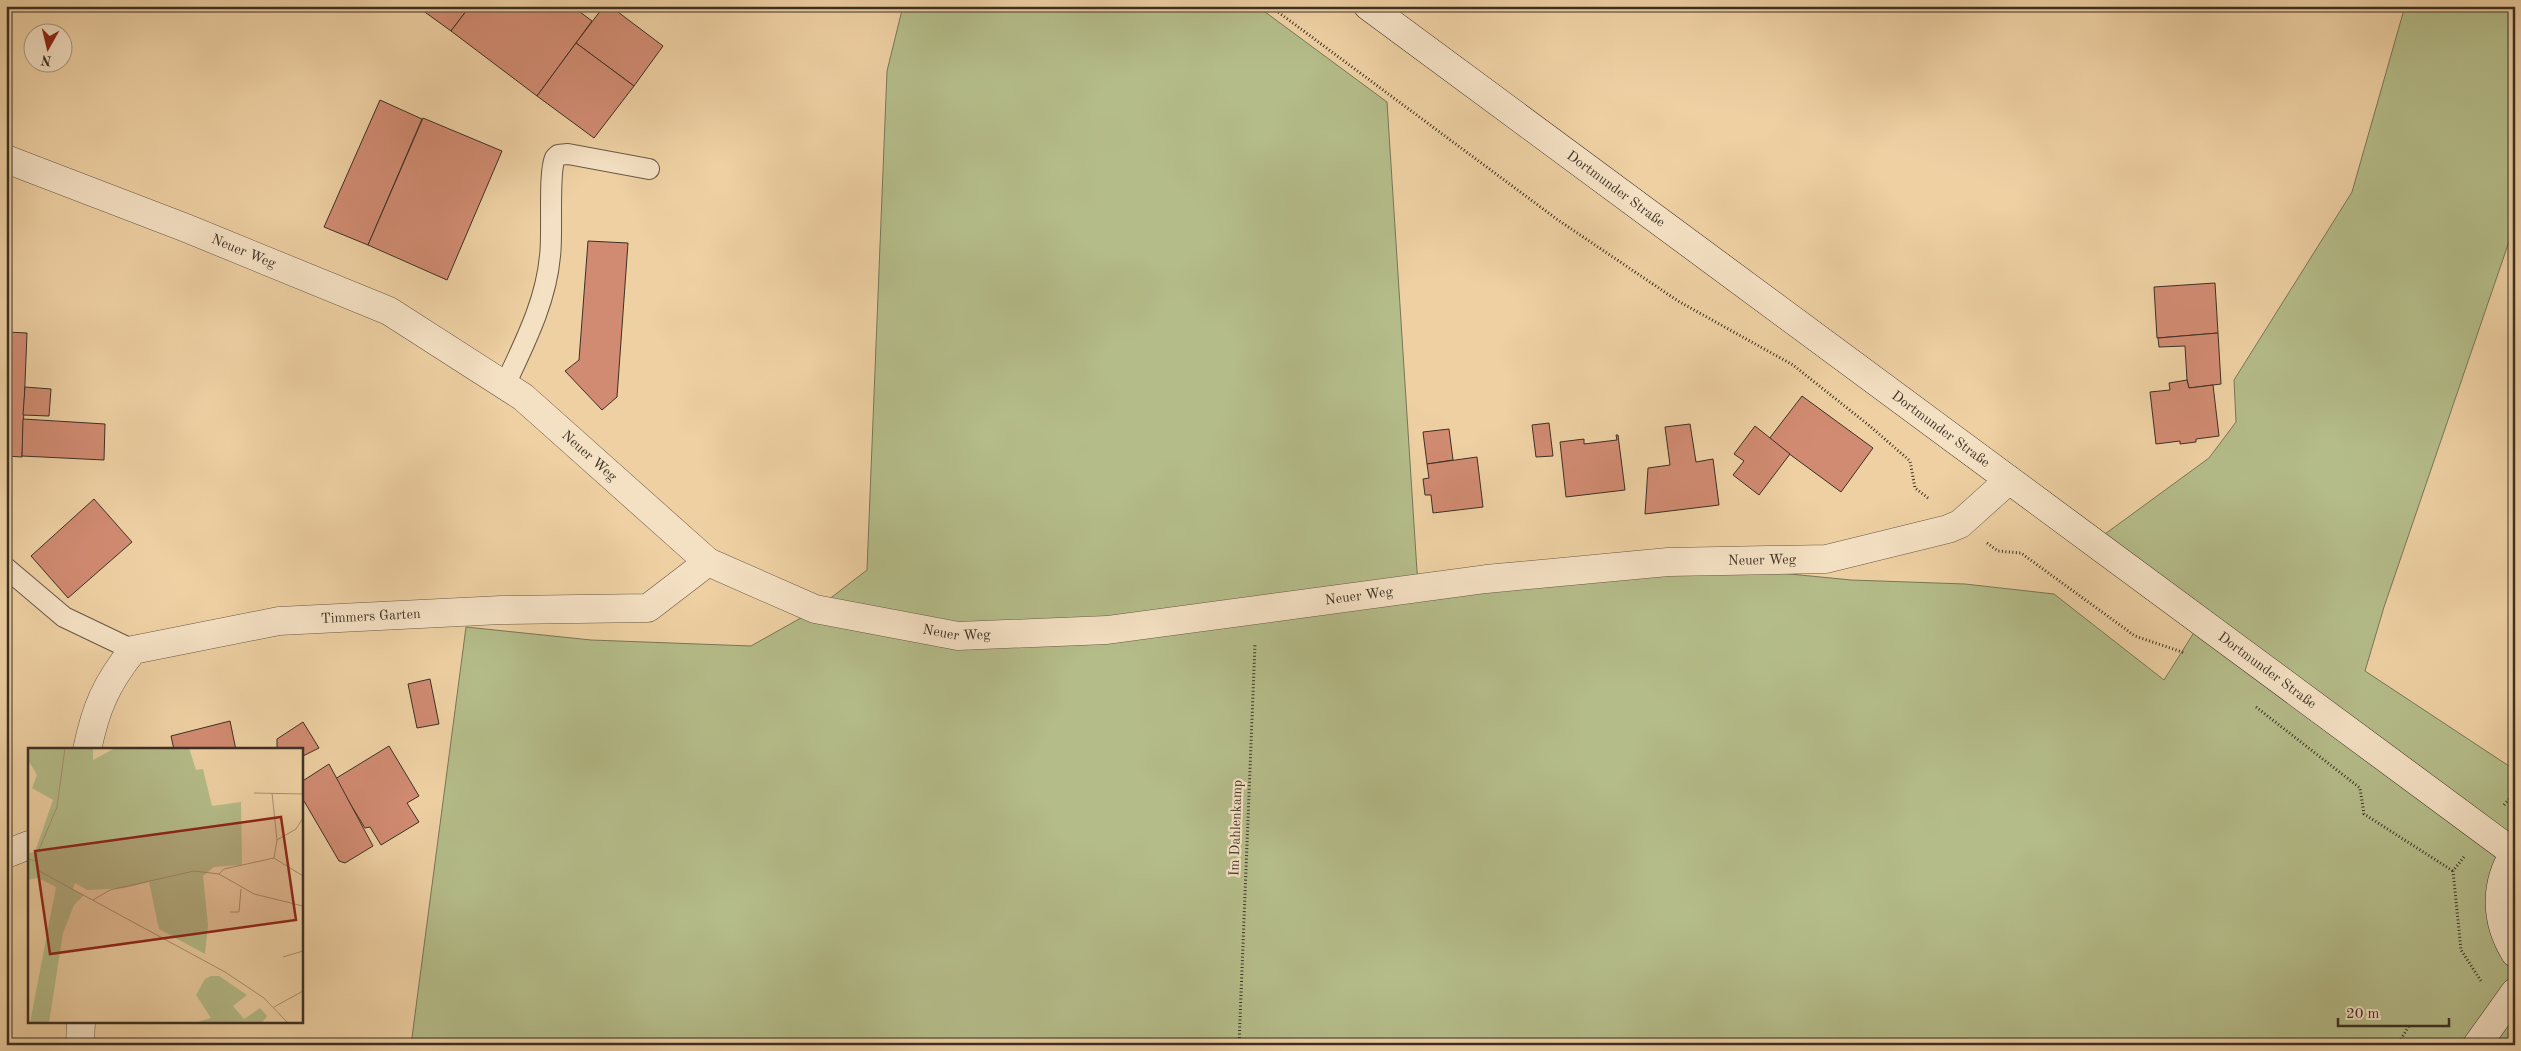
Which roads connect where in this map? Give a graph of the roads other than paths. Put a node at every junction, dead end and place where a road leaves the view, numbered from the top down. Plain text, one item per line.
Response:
1 (1368, 6) edge
2 (6, 159) edge
3 (648, 169) dead end
4 (505, 386) junction
5 (2009, 480) junction
6 (708, 562) junction
7 (6, 568) edge
8 (133, 650) junction
9 (87, 748) edge
10 (28, 845) edge
11 (2514, 853) edge
12 (6, 854) edge
13 (2515, 953) edge
14 (2509, 999) edge
15 (81, 1024) edge
16 (80, 1045) edge
17 (2477, 1045) edge

1 - 5 street, Dortmunder Straße
2 - 4 street, Neuer Weg
3 - 4 lane
4 - 6 street, Neuer Weg
5 - 6 street, Neuer Weg
5 - 11 street, Dortmunder Straße
6 - 8 street, Timmers Garten
7 - 8 lane
8 - 9 street
10 - 12 street
11 - 13 street
14 - 17 street
15 - 16 street

